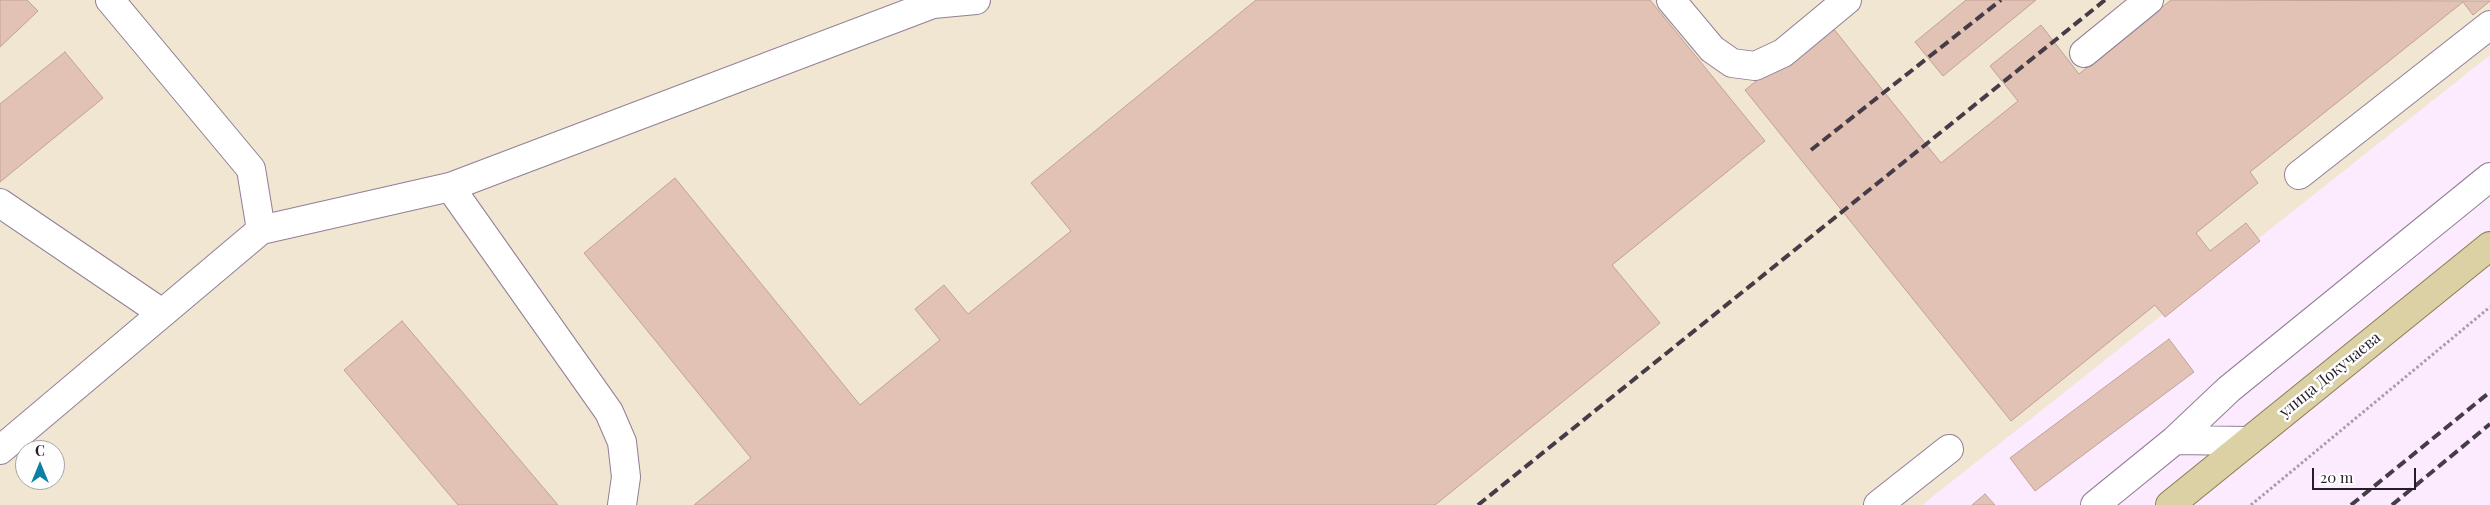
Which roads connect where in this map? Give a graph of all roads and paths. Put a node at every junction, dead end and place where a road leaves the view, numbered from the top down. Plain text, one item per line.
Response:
1 (110, 0) edge
2 (976, 0) edge
3 (1671, 0) edge
4 (1847, 0) edge
5 (2149, 0) edge
6 (2490, 25) edge
7 (2084, 53) dead end
8 (2299, 175) dead end
9 (2490, 177) edge
10 (450, 187) junction
11 (0, 203) edge
12 (261, 230) junction
13 (2490, 246) edge
14 (2490, 307) edge
15 (162, 313) junction
16 (2175, 440) junction
17 (2249, 441) junction
18 (1949, 449) dead end
19 (0, 450) edge
20 (622, 505) edge
21 (1878, 505) edge
22 (2095, 505) edge
23 (2170, 505) edge
24 (2252, 505) edge

1 - 12 lane
2 - 10 lane
3 - 4 lane
5 - 7 lane
6 - 8 lane
9 - 16 lane
10 - 12 lane
10 - 20 lane
11 - 15 lane
12 - 15 lane
13 - 17 main road, улица Докучаева
14 - 24 path
15 - 19 lane
16 - 17 lane
16 - 22 lane
17 - 23 main road, улица Докучаева
18 - 21 lane

